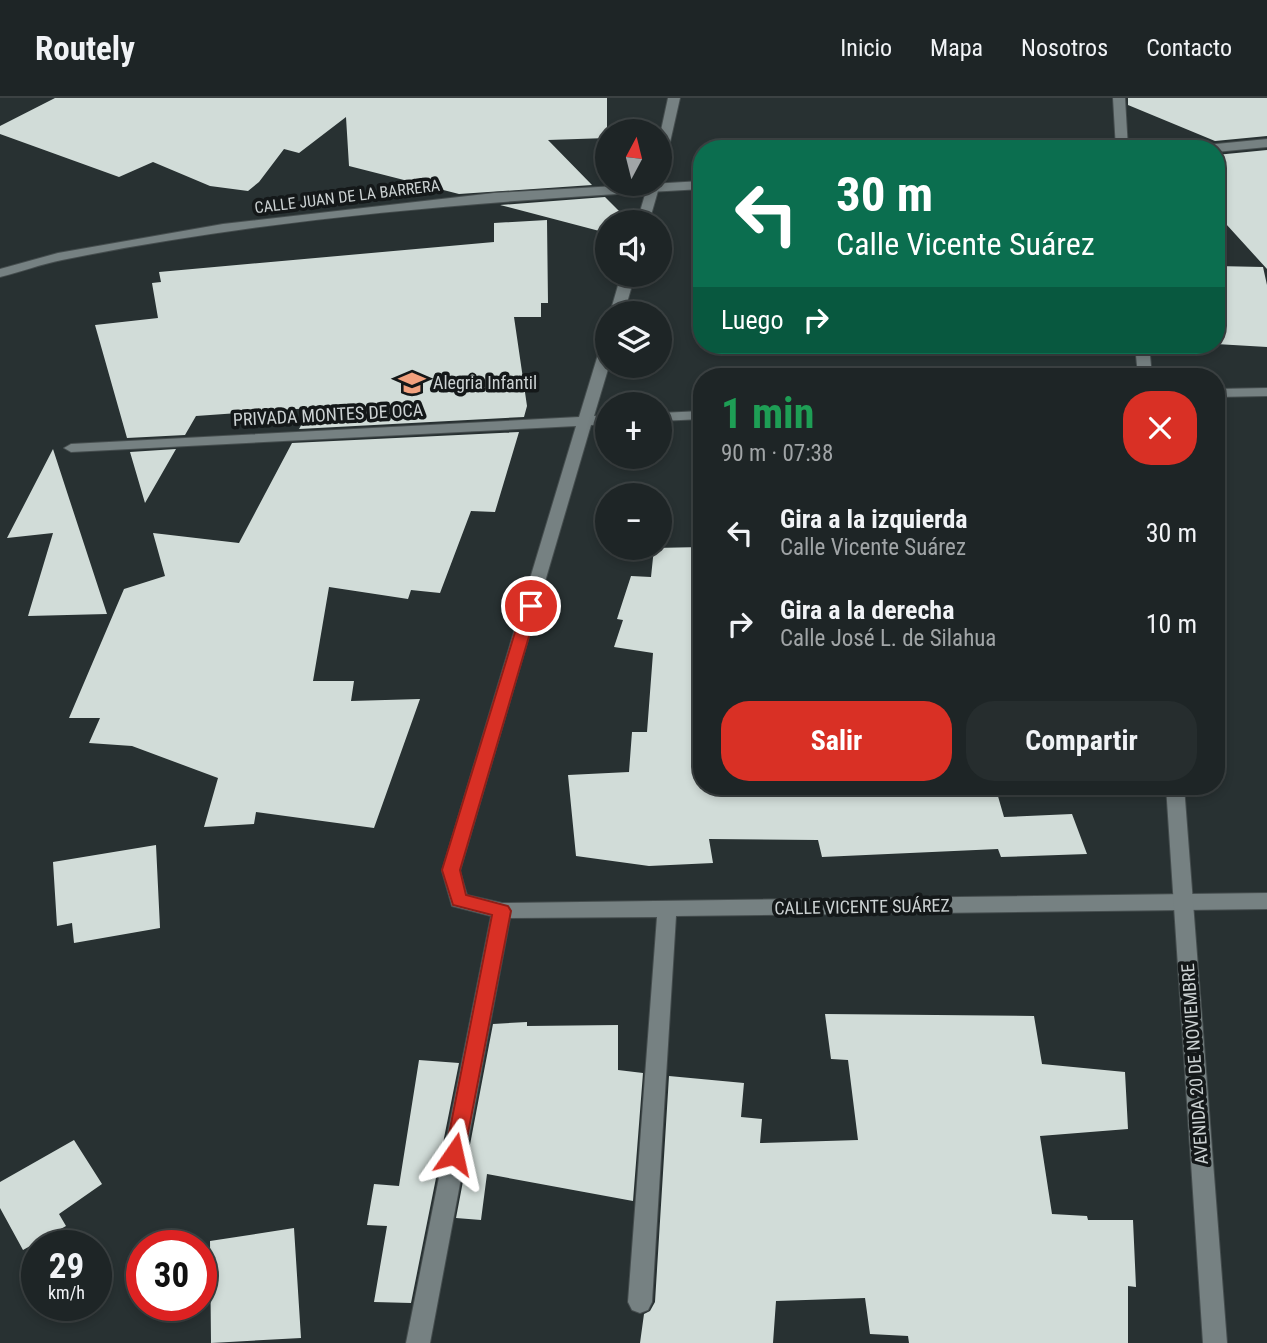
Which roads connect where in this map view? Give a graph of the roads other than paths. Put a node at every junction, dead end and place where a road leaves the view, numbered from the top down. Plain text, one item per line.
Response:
1 (674, 98) edge
2 (1119, 98) edge
3 (669, 119) edge
4 (1121, 140) edge
5 (1267, 143) edge
6 (1225, 147) edge
7 (693, 184) edge
8 (672, 185) edge
9 (595, 190) edge
10 (0, 273) edge
11 (599, 378) edge
12 (1267, 392) edge
13 (1225, 393) edge
14 (693, 415) edge
15 (672, 416) edge
16 (587, 421) junction
17 (595, 421) edge
18 (71, 448) dead end
19 (1176, 795) edge
20 (1267, 901) edge
21 (1184, 903) junction
22 (667, 909) junction
23 (502, 911) junction
24 (640, 1302) dead end
25 (418, 1343) edge
26 (1215, 1343) edge

1 - 3 street
2 - 4 street
5 - 6 street
7 - 8 street, CALLE JUAN DE LA BARRERA
9 - 10 street, CALLE JUAN DE LA BARRERA
11 - 16 street
12 - 13 street
14 - 15 street
16 - 17 street, PRIVADA MONTES DE OCA
16 - 18 street, PRIVADA MONTES DE OCA
16 - 23 street, CALLE VICENTE SUÁREZ
19 - 21 street, AVENIDA 20 DE NOVIEMBRE
20 - 21 street, CALLE VICENTE SUÁREZ
21 - 22 street, CALLE VICENTE SUÁREZ
21 - 26 street, AVENIDA 20 DE NOVIEMBRE
22 - 23 street, CALLE VICENTE SUÁREZ
22 - 24 street
23 - 25 street

